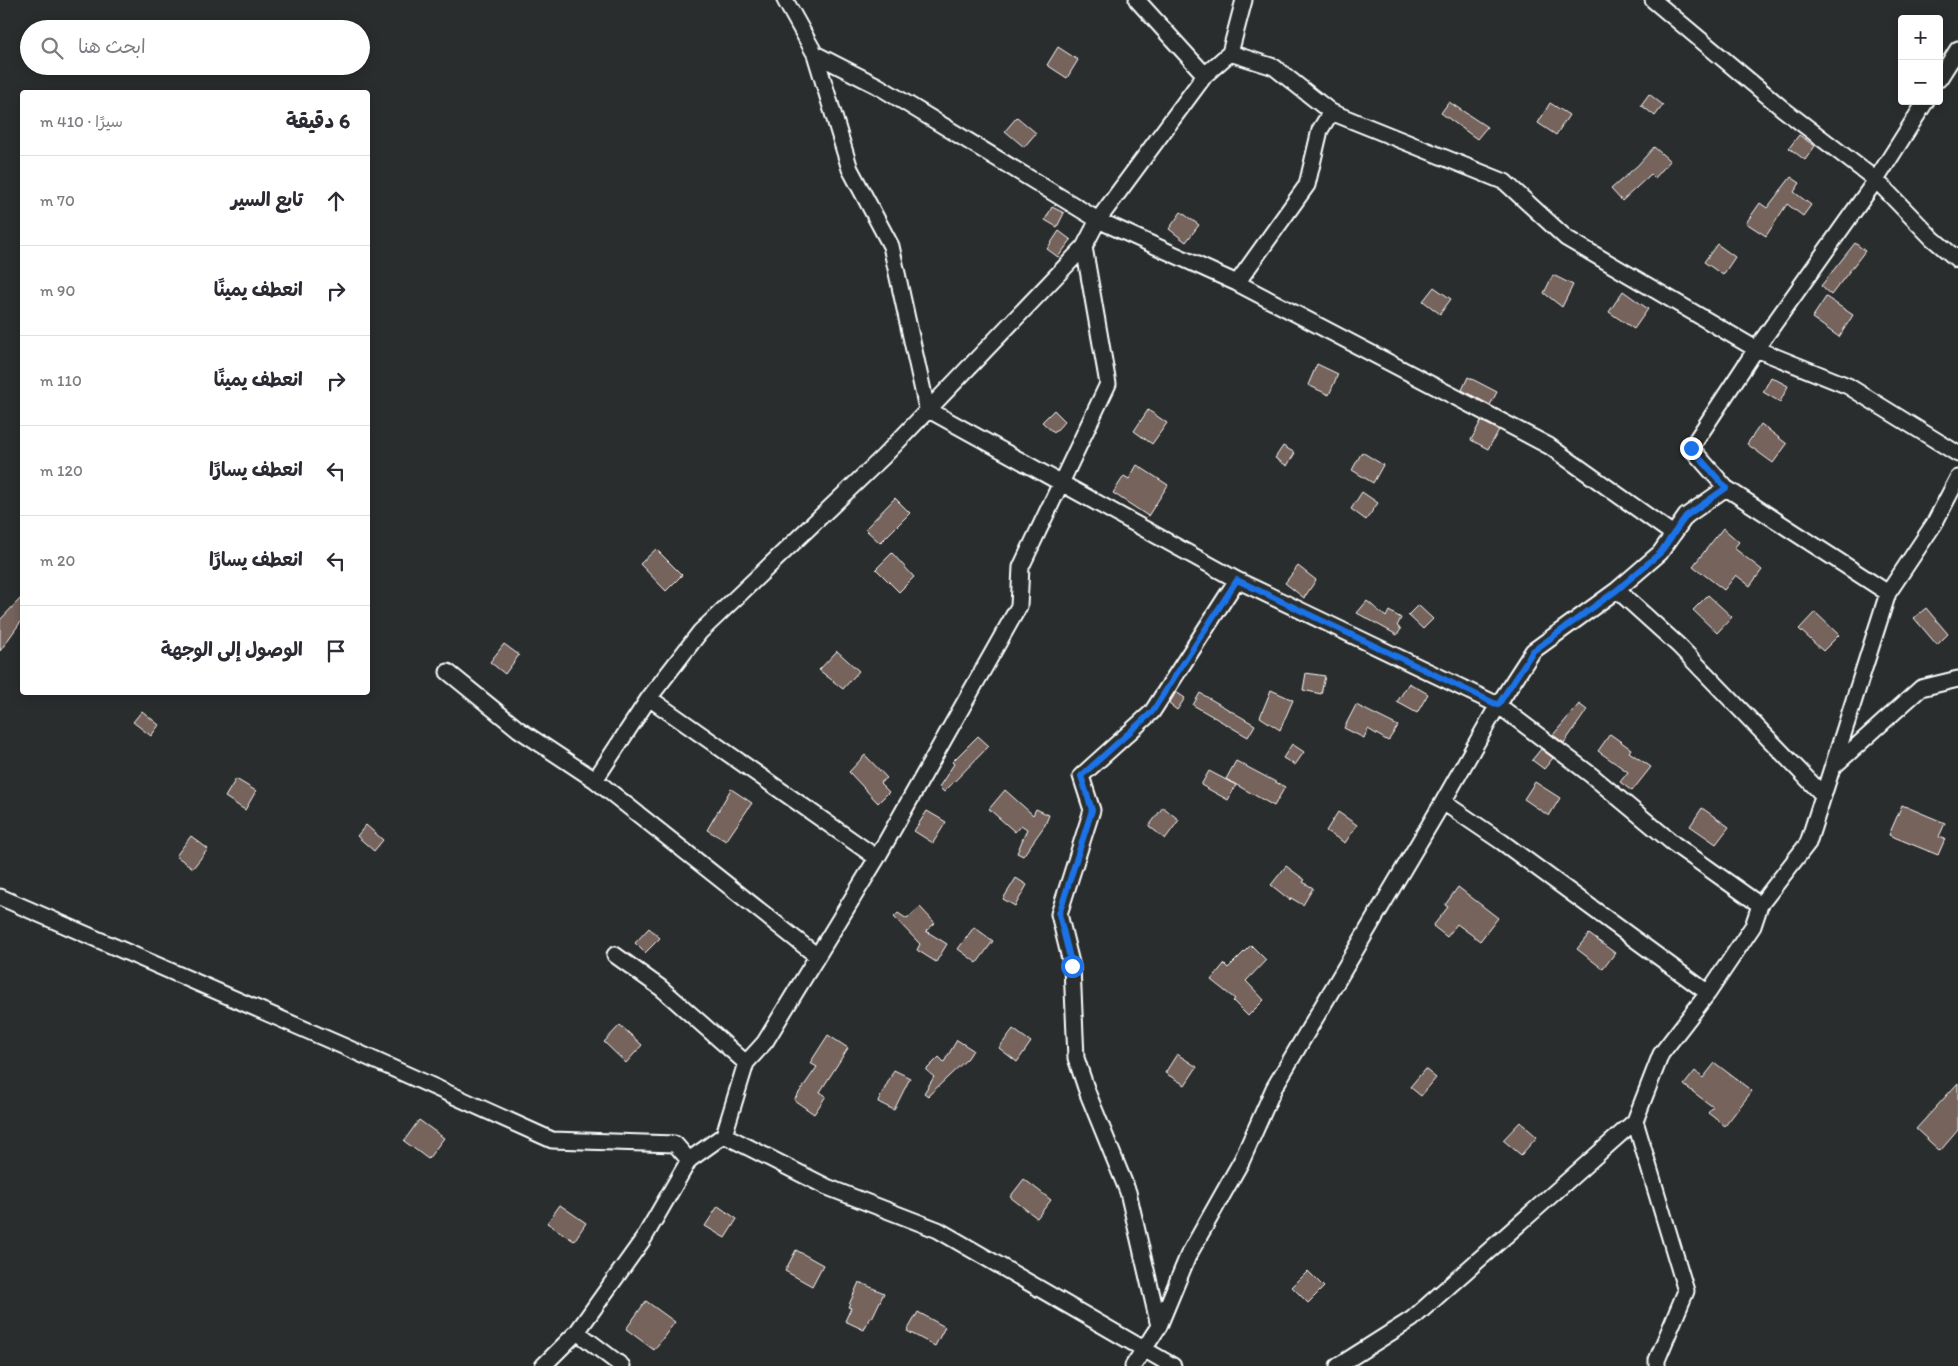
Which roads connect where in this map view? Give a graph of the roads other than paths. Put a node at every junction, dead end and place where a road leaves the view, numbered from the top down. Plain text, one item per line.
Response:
1 (785, 0) edge
2 (1137, 0) edge
3 (1244, 0) edge
4 (1653, 0) edge
5 (1958, 49) edge
6 (1230, 53) junction
7 (815, 54) junction
8 (1943, 73) edge
9 (1205, 76) junction
10 (1923, 105) edge
11 (1331, 112) junction
12 (1876, 180) junction
13 (1098, 220) junction
14 (1084, 247) junction
15 (1958, 260) edge
16 (1237, 283) junction
17 (1756, 349) junction
18 (927, 409) junction
19 (1958, 454) edge
20 (1958, 478) edge
21 (1061, 483) junction
22 (1726, 488) junction
23 (1673, 534) junction
24 (1237, 580) junction
25 (1617, 590) junction
26 (1888, 593) junction
27 (448, 672) dead end
28 (1958, 679) edge
29 (649, 698) junction
30 (1498, 705) junction
31 (1832, 768) junction
32 (595, 780) junction
33 (1823, 795) junction
34 (1443, 802) junction
35 (877, 858) junction
36 (0, 897) edge
37 (1760, 905) junction
38 (615, 955) dead end
39 (817, 956) junction
40 (1708, 993) junction
41 (746, 1063) junction
42 (1635, 1121) junction
43 (724, 1134) junction
44 (689, 1160) junction
45 (1159, 1326) junction
46 (576, 1332) junction
47 (1142, 1349) junction
48 (543, 1366) edge
49 (622, 1366) edge
50 (1133, 1366) edge
51 (1173, 1366) edge
52 (1338, 1366) edge
53 (1656, 1366) edge

1 - 7 street
2 - 9 street
3 - 6 street
4 - 12 street
5 - 8 street
6 - 9 street
6 - 11 street
7 - 13 street
7 - 18 street
9 - 13 street
10 - 12 street
11 - 16 street
11 - 17 street
12 - 15 street
12 - 17 street
13 - 14 street
13 - 16 street
14 - 18 street
14 - 21 street
16 - 23 street
17 - 19 street
17 - 22 street
18 - 21 street
18 - 29 street
20 - 26 street
21 - 24 street
21 - 35 street
22 - 23 street
22 - 26 street
23 - 25 street
24 - 30 street
24 - 45 street
25 - 30 street
25 - 33 street
26 - 31 street
27 - 32 street
28 - 31 street
29 - 32 street
29 - 35 street
30 - 34 street
30 - 37 street
31 - 33 street
32 - 39 street
33 - 37 street
34 - 40 street
34 - 45 street
35 - 39 street
36 - 44 street
37 - 40 street
38 - 41 street
39 - 41 street
40 - 42 street
41 - 43 street
42 - 52 street
42 - 53 street
43 - 44 street
43 - 47 street
44 - 46 street
45 - 47 street
46 - 48 street
46 - 49 street
47 - 50 street
47 - 51 street

